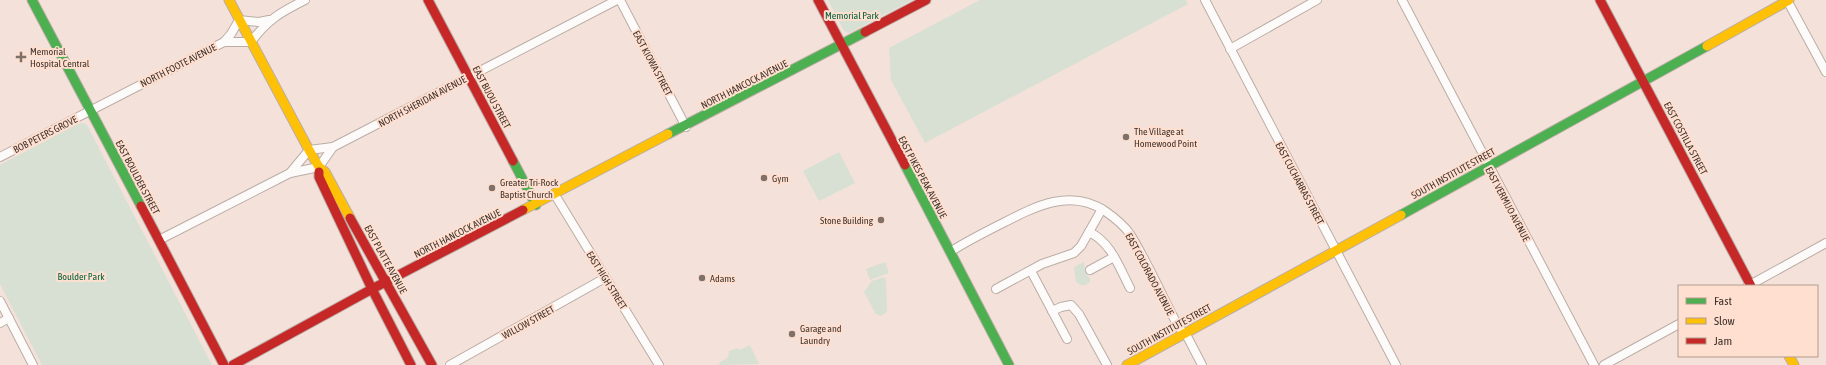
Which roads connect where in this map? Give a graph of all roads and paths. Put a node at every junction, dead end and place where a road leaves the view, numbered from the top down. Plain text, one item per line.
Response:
1 (32, 0) edge
2 (229, 0) edge
3 (304, 0) edge
4 (428, 0) edge
5 (618, 0) edge
6 (818, 0) edge
7 (926, 0) edge
8 (1205, 0) edge
9 (1317, 0) edge
10 (1402, 0) edge
11 (1600, 0) edge
12 (1788, 0) edge
13 (270, 19) junction
14 (239, 20) junction
15 (224, 42) junction
16 (251, 42) junction
17 (841, 46) junction
18 (1230, 49) junction
19 (1826, 72) edge
20 (468, 77) junction
21 (1643, 82) junction
22 (91, 111) junction
23 (686, 127) junction
24 (333, 147) junction
25 (309, 150) junction
26 (0, 157) edge
27 (1488, 166) junction
28 (318, 167) junction
29 (290, 173) junction
30 (555, 195) junction
31 (536, 205) junction
32 (1102, 209) junction
33 (1089, 232) junction
34 (158, 240) junction
35 (1826, 243) edge
36 (1336, 250) junction
37 (950, 252) junction
38 (1114, 257) junction
39 (1090, 270) dead end
40 (1031, 271) junction
41 (605, 278) junction
42 (387, 282) junction
43 (1749, 285) edge
44 (1752, 285) edge
45 (1130, 288) dead end
46 (996, 289) dead end
47 (372, 290) junction
48 (0, 300) edge
49 (1052, 311) junction
50 (9, 318) junction
51 (0, 323) edge
52 (1678, 325) edge
53 (1183, 334) junction
54 (1067, 339) dead end
55 (33, 365) edge
56 (224, 365) edge
57 (233, 365) edge
58 (411, 365) edge
59 (432, 365) edge
60 (450, 365) edge
61 (660, 365) edge
62 (1009, 365) edge
63 (1107, 365) edge
64 (1127, 365) edge
65 (1202, 365) edge
66 (1396, 365) edge
67 (1594, 365) edge
68 (1604, 365) edge

1 - 22 main road, EAST BOULDER STREET
2 - 14 main road, EAST PLATTE AVENUE
3 - 13 street
4 - 20 main road, EAST BIJOU STREET
5 - 20 street, NORTH SHERIDAN AVENUE
5 - 23 street, EAST KIOWA STREET
6 - 17 main road, EAST PIKES PEAK AVENUE
7 - 17 main road, NORTH HANCOCK AVENUE
8 - 18 street, EAST CUCHARRAS STREET
9 - 18 street
10 - 27 street, EAST VERMIJO AVENUE
11 - 21 main road, EAST COSTILLA STREET
12 - 19 street
12 - 21 main road, SOUTH INSTITUTE STREET
13 - 14 street
13 - 16 street
14 - 15 street
14 - 16 main road, EAST PLATTE AVENUE
15 - 16 street, NORTH FOOTE AVENUE
15 - 22 street, NORTH FOOTE AVENUE
16 - 25 main road, EAST PLATTE AVENUE
17 - 23 main road, NORTH HANCOCK AVENUE
17 - 37 main road, EAST PIKES PEAK AVENUE
18 - 36 street, EAST CUCHARRAS STREET
20 - 24 street, NORTH SHERIDAN AVENUE
20 - 31 main road, EAST BIJOU STREET
21 - 27 main road, SOUTH INSTITUTE STREET
21 - 43 main road, EAST COSTILLA STREET
22 - 26 street, BOB PETERS GROVE
22 - 34 main road, EAST BOULDER STREET
23 - 30 main road, NORTH HANCOCK AVENUE
24 - 25 street, NORTH SHERIDAN AVENUE
24 - 28 street, NORTH SHERIDAN AVENUE
25 - 28 main road, EAST PLATTE AVENUE
25 - 29 street
27 - 36 main road, SOUTH INSTITUTE STREET
27 - 67 street, EAST VERMIJO AVENUE
28 - 29 street
28 - 42 main road, EAST PLATTE AVENUE
28 - 47 main road, EAST PLATTE AVENUE
29 - 34 street
30 - 31 main road, NORTH HANCOCK AVENUE
30 - 41 street, EAST HIGH STREET
31 - 42 main road, NORTH HANCOCK AVENUE
32 - 33 street
32 - 37 street, EAST COLORADO AVENUE
32 - 53 street, EAST COLORADO AVENUE
33 - 38 street
33 - 40 street
34 - 56 main road, EAST BOULDER STREET
35 - 44 street
36 - 53 main road, SOUTH INSTITUTE STREET
36 - 66 street, EAST CUCHARRAS STREET
37 - 62 main road, EAST PIKES PEAK AVENUE
38 - 39 street
38 - 45 street
40 - 46 street
40 - 49 street
41 - 60 street, WILLOW STREET
41 - 61 street, EAST HIGH STREET
42 - 47 main road, NORTH HANCOCK AVENUE
42 - 59 main road, EAST PLATTE AVENUE
47 - 57 main road, NORTH HANCOCK AVENUE
47 - 58 main road, EAST PLATTE AVENUE
48 - 50 street
49 - 54 street
49 - 63 street
50 - 51 street
50 - 55 street
52 - 68 street
53 - 64 main road, SOUTH INSTITUTE STREET
53 - 65 street, EAST COLORADO AVENUE

